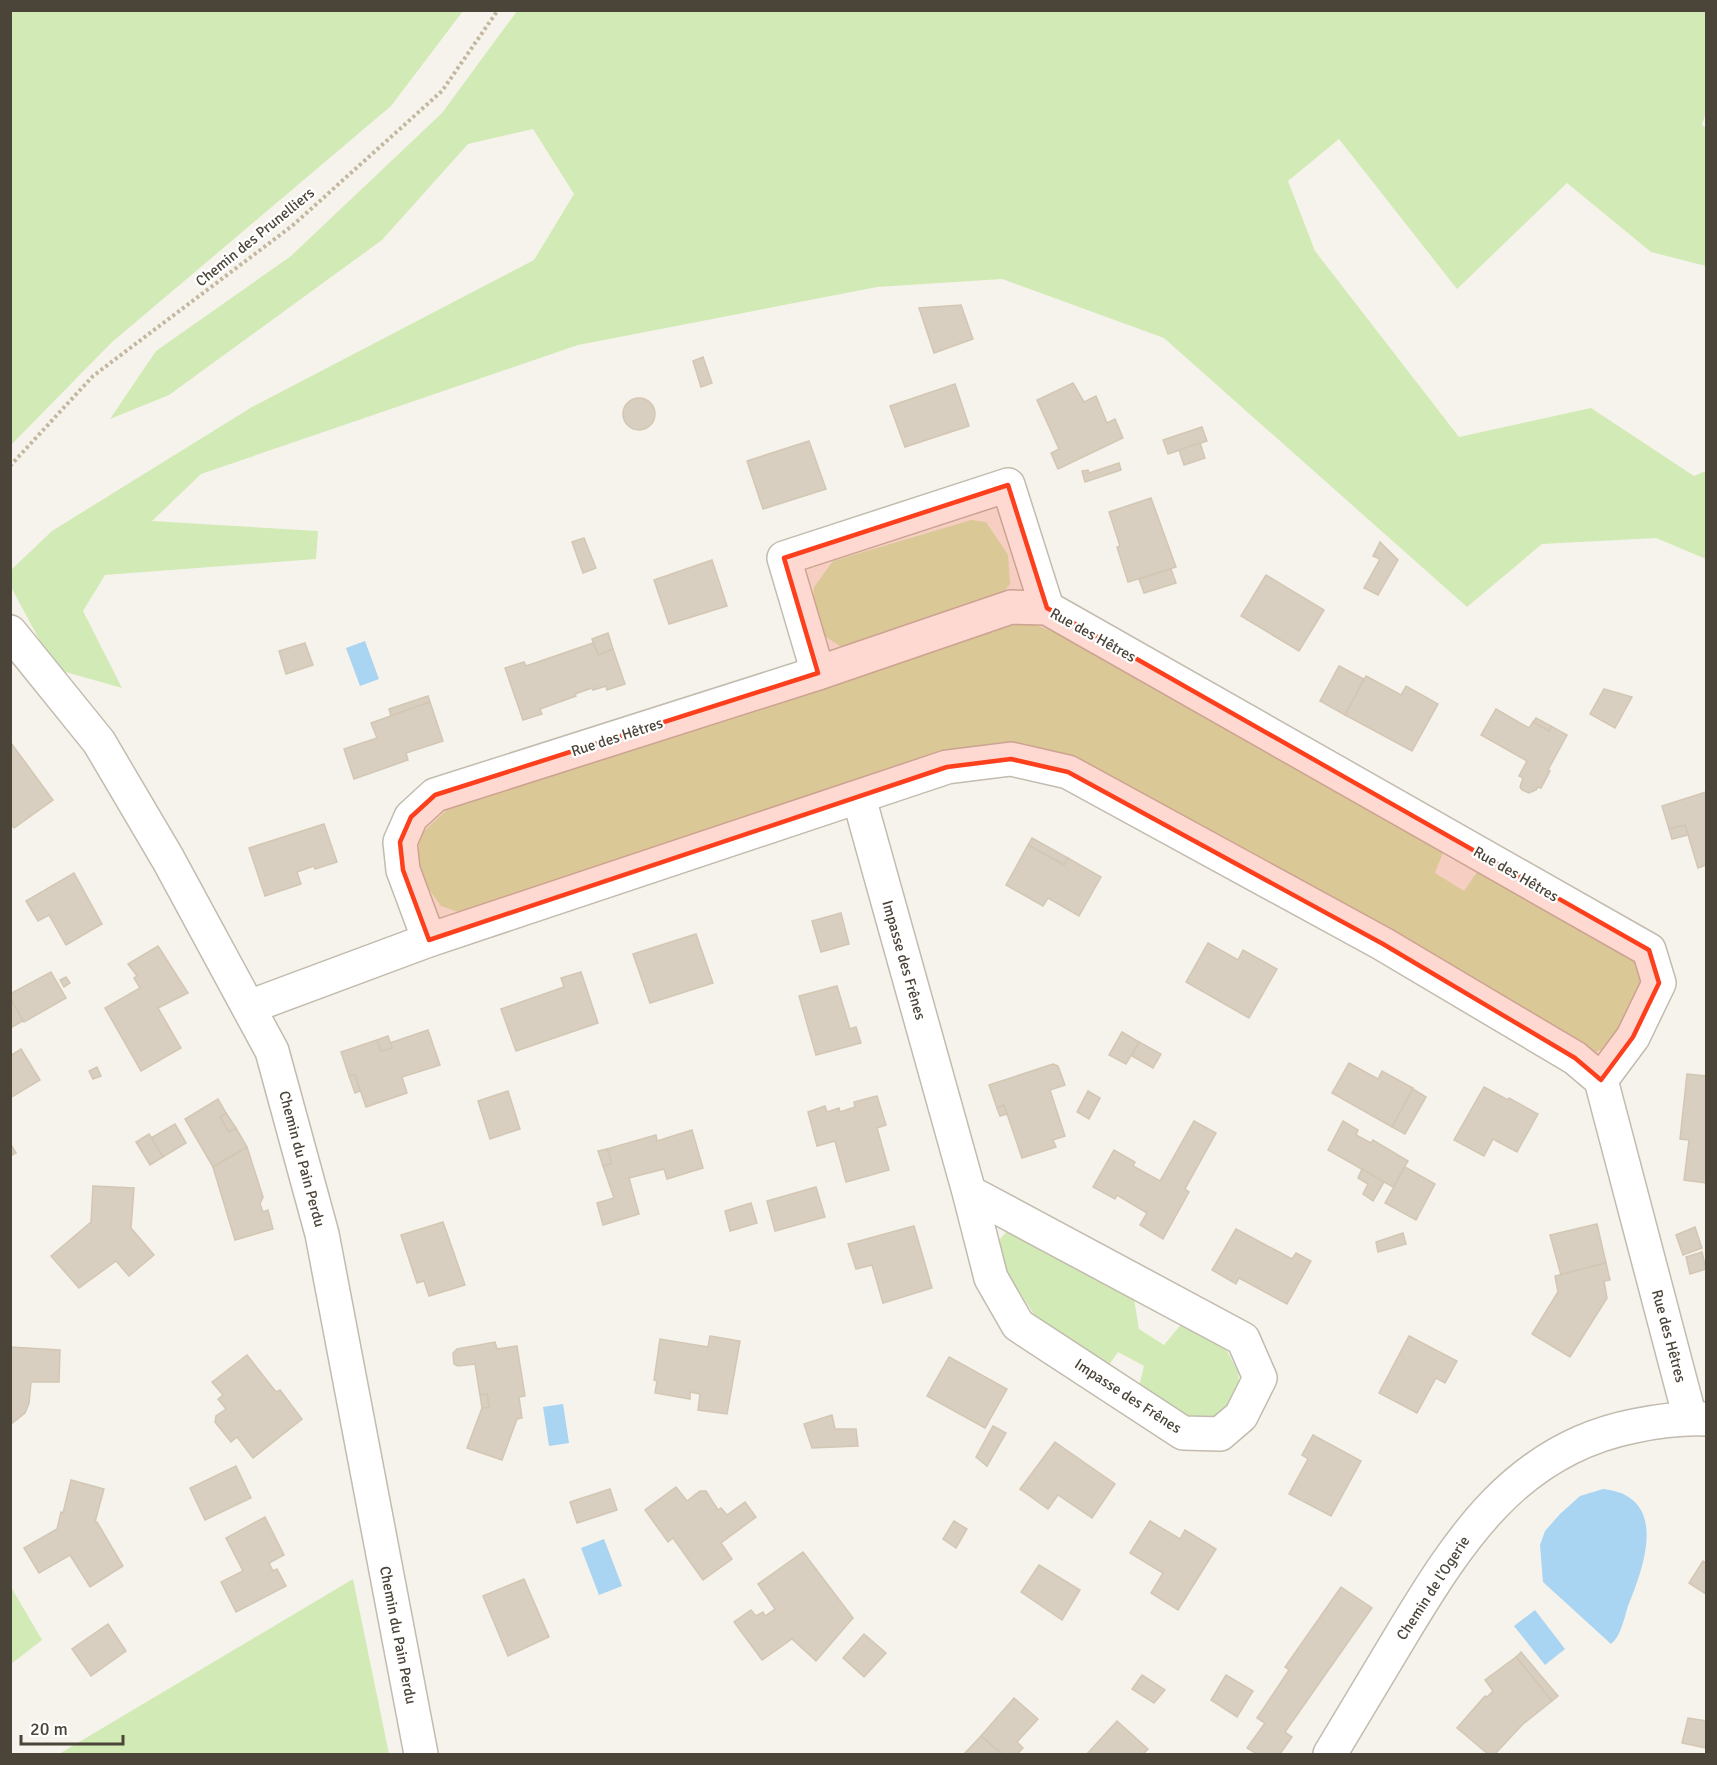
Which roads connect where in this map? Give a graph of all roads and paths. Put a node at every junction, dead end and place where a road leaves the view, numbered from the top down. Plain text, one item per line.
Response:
1 (498, 10) edge
2 (10, 466) edge
3 (1047, 609) junction
4 (10, 632) edge
5 (818, 673) junction
6 (859, 798) junction
7 (429, 940) junction
8 (249, 1007) junction
9 (1601, 1080) junction
10 (969, 1192) junction
11 (1698, 1418) edge
12 (421, 1755) edge
13 (1330, 1755) edge

1 - 2 path, Chemin des Prunelliers
3 - 5 street, Rue des Hêtres
3 - 5 street
3 - 9 street, Rue des Hêtres
4 - 8 street, Chemin du Pain Perdu
5 - 7 street, Rue des Hêtres
6 - 7 street
6 - 9 street
6 - 10 street, Impasse des Frênes
7 - 8 street
8 - 12 street, Chemin du Pain Perdu
9 - 11 street, Rue des Hêtres
10 - 10 street, Impasse des Frênes
11 - 13 street, Chemin de l'Ogerie

